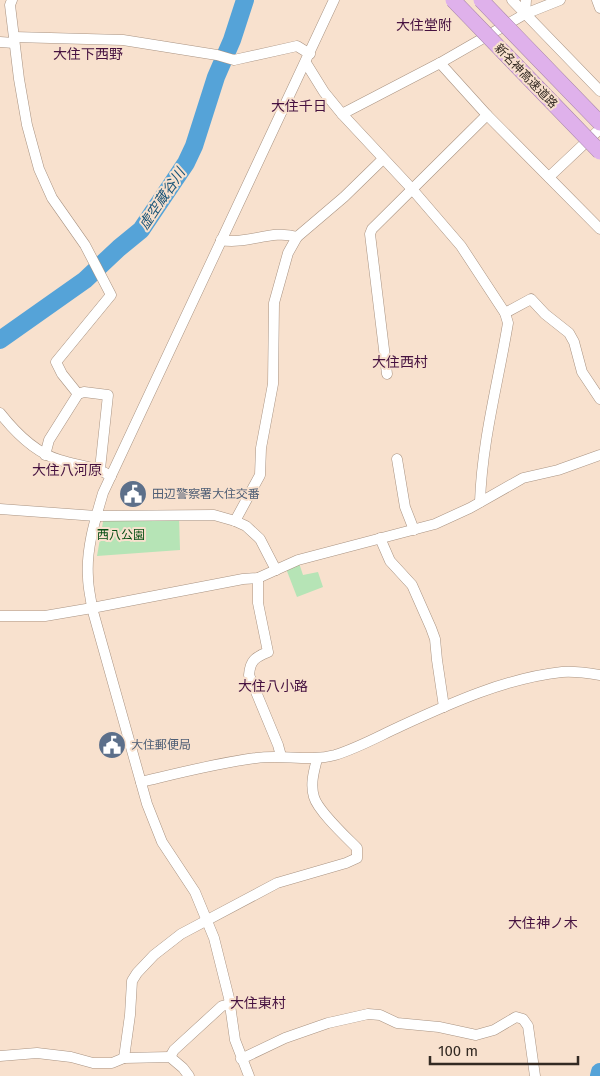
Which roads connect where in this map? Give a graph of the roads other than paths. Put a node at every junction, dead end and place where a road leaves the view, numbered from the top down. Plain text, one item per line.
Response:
1 (12, 0) edge
2 (334, 0) edge
3 (453, 0) edge
4 (481, 0) edge
5 (512, 0) edge
6 (526, 0) edge
7 (560, 0) edge
8 (597, 0) edge
9 (600, 8) edge
10 (525, 14) junction
11 (14, 40) junction
12 (0, 42) edge
13 (308, 58) junction
14 (440, 62) junction
15 (600, 91) edge
16 (342, 114) junction
17 (487, 115) junction
18 (600, 123) edge
19 (600, 129) edge
20 (600, 152) edge
21 (383, 159) junction
22 (549, 177) junction
23 (412, 189) junction
24 (600, 229) edge
25 (297, 237) junction
26 (221, 240) junction
27 (506, 314) junction
28 (387, 374) dead end
29 (78, 394) junction
30 (600, 399) edge
31 (0, 412) edge
32 (45, 455) junction
33 (600, 455) edge
34 (397, 459) dead end
35 (100, 469) junction
36 (111, 476) junction
37 (480, 502) junction
38 (0, 509) edge
39 (96, 516) junction
40 (235, 520) junction
41 (414, 530) junction
42 (380, 538) junction
43 (276, 570) junction
44 (258, 578) junction
45 (92, 608) junction
46 (0, 616) edge
47 (600, 674) edge
48 (444, 707) junction
49 (280, 756) junction
50 (317, 759) junction
51 (141, 782) junction
52 (208, 920) junction
53 (230, 1004) junction
54 (0, 1056) edge
55 (170, 1057) junction
56 (124, 1058) junction
57 (241, 1059) junction
58 (189, 1076) edge
59 (249, 1076) edge
60 (535, 1076) edge

1 - 11 street
2 - 13 street
3 - 20 highway, 新名神高速道路, bridge
4 - 18 highway, 新名神高速道路, bridge
5 - 10 street
6 - 10 street
7 - 10 street
8 - 9 street
10 - 14 street
10 - 15 street
11 - 12 street
11 - 13 street
11 - 29 street
13 - 16 street
13 - 26 street
14 - 16 street
14 - 17 street
16 - 21 street
17 - 22 street
17 - 23 street
19 - 22 street
21 - 23 street
21 - 25 street
22 - 24 street
23 - 27 street
23 - 28 street
25 - 26 street
25 - 40 street
26 - 36 street
27 - 30 street
27 - 37 street
29 - 32 street
29 - 35 street
31 - 32 street
32 - 35 street
33 - 37 street
34 - 41 street
35 - 36 street
36 - 39 street
37 - 41 street
38 - 39 street
39 - 40 street
39 - 45 street
40 - 43 street
41 - 42 street
42 - 43 street
42 - 48 street
43 - 44 street
44 - 45 street
44 - 49 street
45 - 46 street
45 - 51 street
47 - 48 street
48 - 50 street
49 - 50 street
49 - 51 street
50 - 52 street
51 - 52 street
52 - 53 street
52 - 56 street
53 - 55 street
53 - 57 street
54 - 56 street
55 - 56 street
55 - 58 street
57 - 59 street
57 - 60 street

